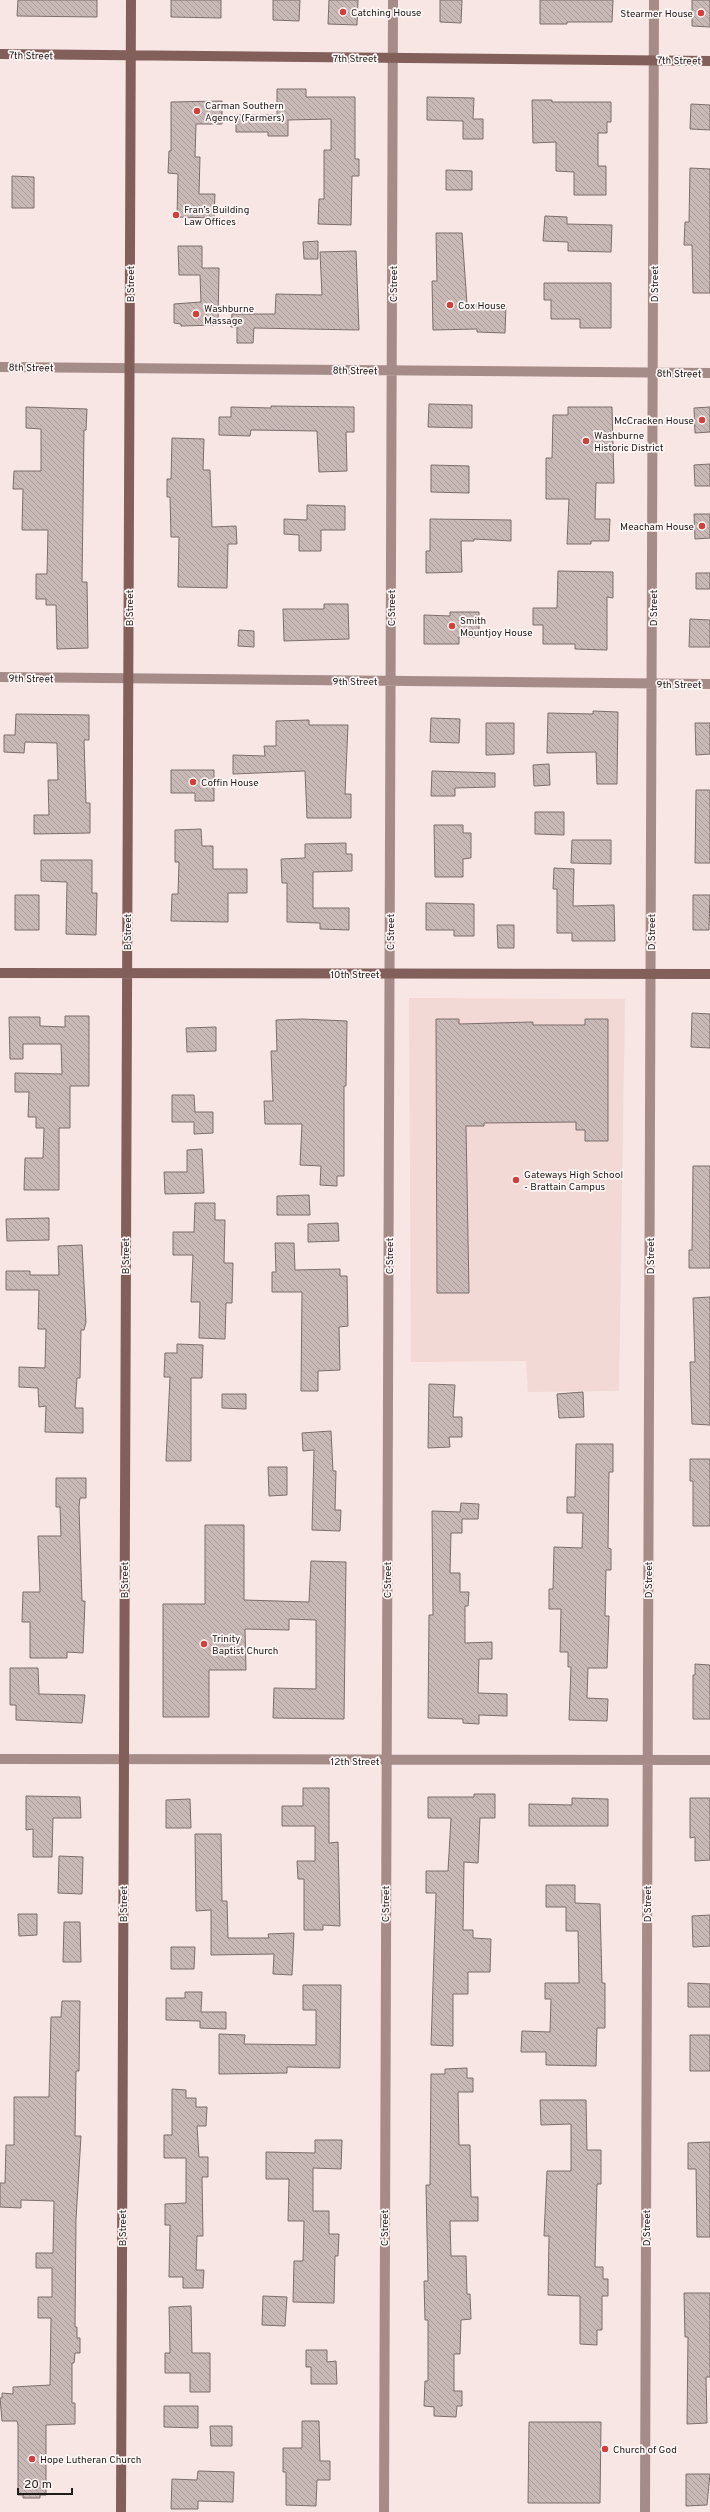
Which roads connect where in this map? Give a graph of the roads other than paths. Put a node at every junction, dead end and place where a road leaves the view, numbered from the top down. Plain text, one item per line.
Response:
1 (131, 0) edge
2 (394, 0) edge
3 (654, 0) edge
4 (0, 54) edge
5 (131, 56) junction
6 (393, 58) junction
7 (654, 60) junction
8 (710, 61) edge
9 (0, 367) edge
10 (130, 368) junction
11 (393, 371) junction
12 (654, 373) junction
13 (710, 373) edge
14 (0, 677) edge
15 (129, 679) junction
16 (391, 681) junction
17 (653, 684) junction
18 (710, 684) edge
19 (0, 973) edge
20 (127, 973) junction
21 (390, 974) junction
22 (651, 974) junction
23 (710, 974) edge
24 (0, 1759) edge
25 (710, 1760) edge
26 (123, 1761) junction
27 (648, 1761) junction
28 (386, 1762) junction
29 (121, 2512) edge
30 (384, 2512) edge
31 (645, 2512) edge

1 - 5 street, B Street
2 - 6 street, C Street
3 - 7 street, D Street
4 - 5 street, 7th Street
5 - 6 street, 7th Street
5 - 10 street, B Street
6 - 7 street, 7th Street
6 - 11 street, C Street
7 - 8 street, 7th Street
7 - 12 street, D Street
9 - 10 street, 8th Street
10 - 11 street, 8th Street
10 - 15 street, B Street
11 - 12 street, 8th Street
11 - 16 street, C Street
12 - 13 street, 8th Street
12 - 17 street, D Street
14 - 15 street, 9th Street
15 - 16 street, 9th Street
15 - 20 street, B Street
16 - 17 street, 9th Street
16 - 21 street, C Street
17 - 18 street, 9th Street
17 - 22 street, D Street
19 - 20 street, 10th Street
20 - 21 street, 10th Street
20 - 26 street, B Street
21 - 22 street, 10th Street
21 - 28 street, C Street
22 - 23 street, 10th Street
22 - 27 street, D Street
24 - 26 street, 12th Street
25 - 27 street, 12th Street
26 - 28 street, 12th Street
26 - 29 street, B Street
27 - 28 street, 12th Street
27 - 31 street, D Street
28 - 30 street, C Street

